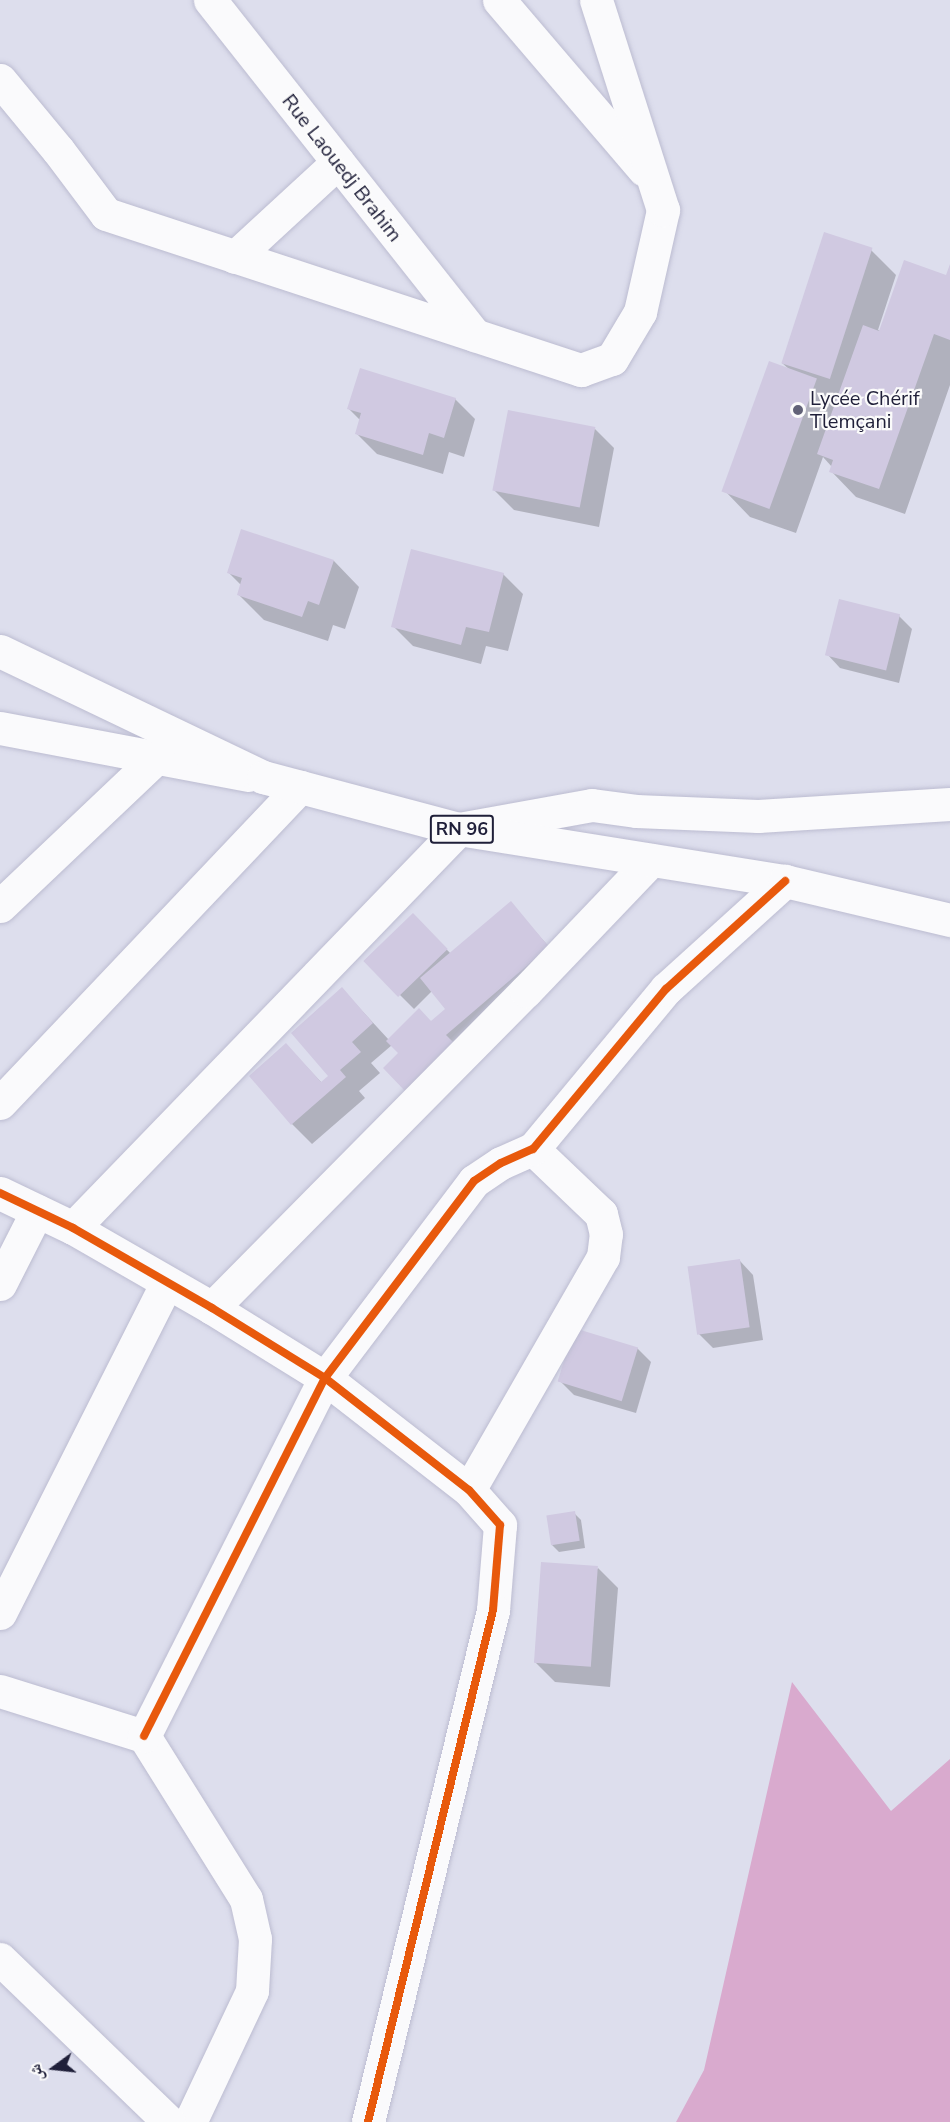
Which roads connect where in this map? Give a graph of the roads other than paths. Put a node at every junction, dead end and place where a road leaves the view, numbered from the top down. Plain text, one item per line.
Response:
1 (210, 0) edge
2 (499, 0) edge
3 (596, 0) edge
4 (0, 80) edge
5 (338, 162) junction
6 (652, 179) junction
7 (235, 257) junction
8 (475, 335) junction
9 (0, 651) edge
10 (0, 728) edge
11 (155, 759) junction
12 (262, 777) junction
13 (300, 787) junction
14 (950, 804) edge
15 (459, 829) junction
16 (651, 860) junction
17 (785, 881) junction
18 (0, 906) edge
19 (950, 920) edge
20 (0, 1103) edge
21 (533, 1149) junction
22 (0, 1193) edge
23 (37, 1211) junction
24 (73, 1228) junction
25 (0, 1284) edge
26 (166, 1284) junction
27 (212, 1308) junction
28 (325, 1378) junction
29 (469, 1490) junction
30 (0, 1613) edge
31 (0, 1691) edge
32 (144, 1736) junction
33 (0, 1959) edge
34 (169, 2122) edge
35 (190, 2122) edge
36 (368, 2122) edge

1 - 5 street, Rue Laouedj Brahim
2 - 6 street
3 - 6 street
4 - 7 street
5 - 7 street
5 - 8 street, Rue Laouedj Brahim
6 - 8 street
7 - 8 street
9 - 12 street, RN 96
10 - 11 street
11 - 12 street
11 - 18 street
12 - 13 street, RN 96
13 - 15 street, RN 96
13 - 20 street
14 - 15 street
15 - 16 street, RN 96
15 - 24 street
16 - 17 street, RN 96
16 - 27 street
17 - 19 street, RN 96
17 - 21 street
21 - 28 street
21 - 29 street
22 - 23 street
23 - 24 street
23 - 25 street
24 - 26 street
26 - 27 street
26 - 30 street
27 - 28 street
28 - 29 street
28 - 32 street
29 - 36 street
31 - 32 street
32 - 35 street
33 - 34 street

